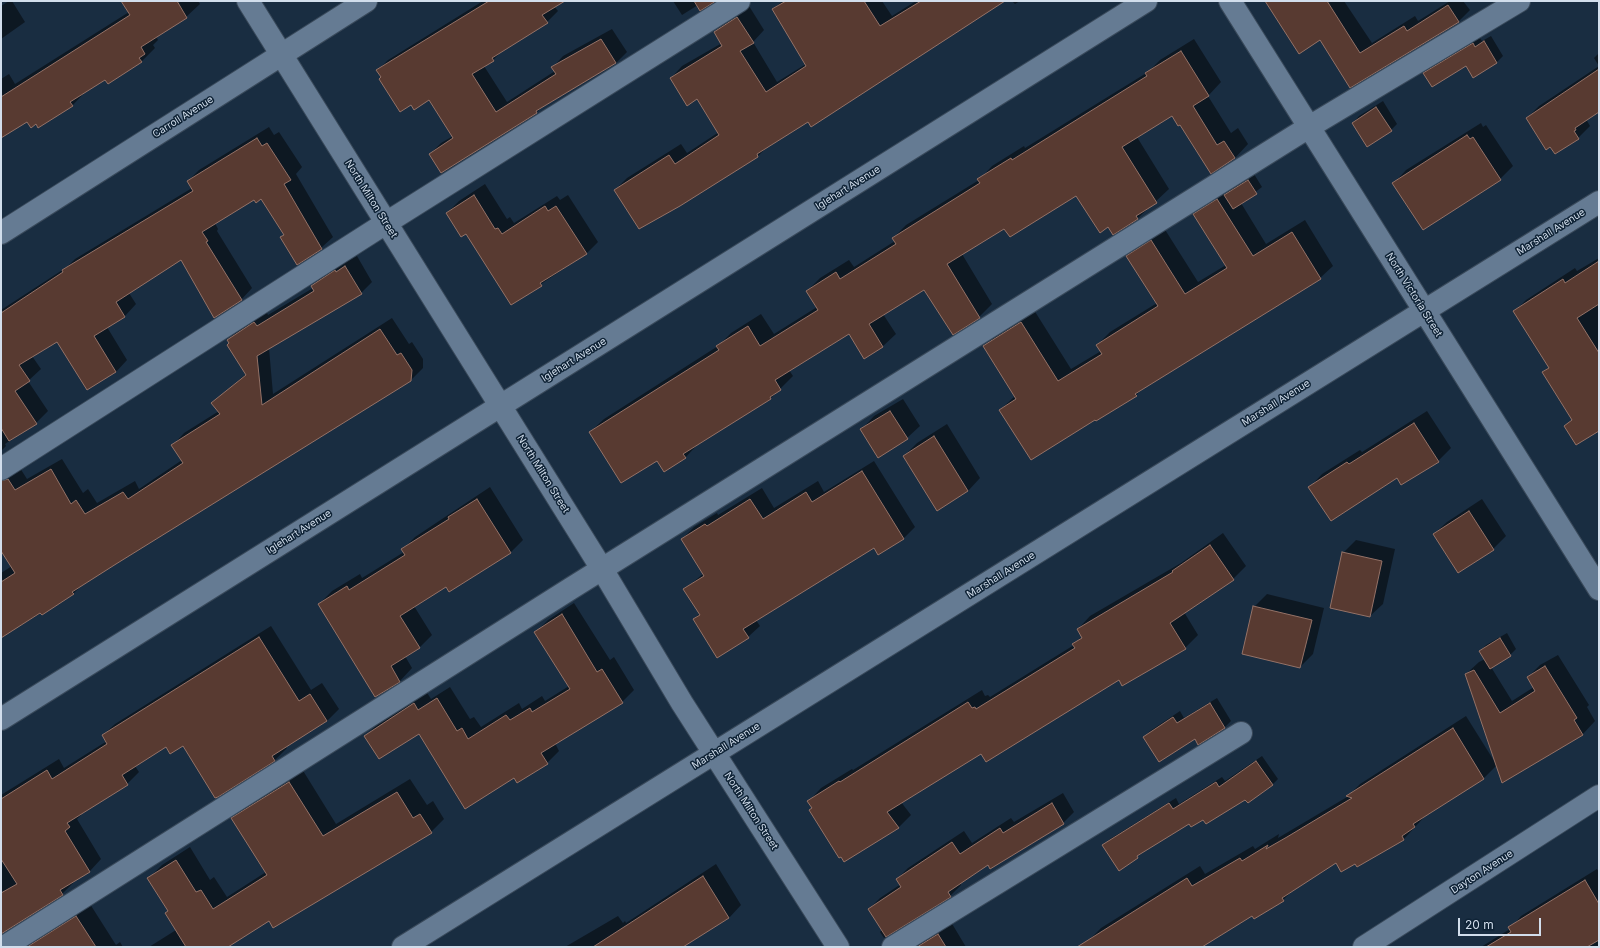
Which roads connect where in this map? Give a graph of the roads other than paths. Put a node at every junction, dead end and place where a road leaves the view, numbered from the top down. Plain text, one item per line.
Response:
1 (248, 1) edge
2 (366, 1) edge
3 (739, 1) edge
4 (1146, 1) edge
5 (1230, 1) edge
6 (1520, 1) edge
7 (281, 55) junction
8 (1309, 127) junction
9 (1599, 202) edge
10 (386, 223) junction
11 (1, 233) edge
12 (1424, 311) junction
13 (500, 406) junction
14 (1, 469) edge
15 (602, 569) junction
16 (1599, 589) edge
17 (1, 719) edge
18 (1241, 733) dead end
19 (714, 754) junction
20 (1599, 796) edge
21 (4, 947) edge
22 (403, 947) edge
23 (838, 947) edge
24 (893, 947) edge
25 (1364, 947) edge

1 - 7 street, North Milton Street
2 - 7 street, Carroll Avenue
3 - 10 street
4 - 13 street, Iglehart Avenue
5 - 8 street, North Victoria Street
6 - 8 street
7 - 10 street, North Milton Street
7 - 11 street, Carroll Avenue
8 - 12 street, North Victoria Street
8 - 15 street
9 - 12 street, Marshall Avenue
10 - 13 street, North Milton Street
10 - 14 street
12 - 16 street, North Victoria Street
12 - 19 street, Marshall Avenue
13 - 15 street, North Milton Street
13 - 17 street, Iglehart Avenue
15 - 19 street, North Milton Street
15 - 21 street
18 - 24 street
19 - 22 street, Marshall Avenue
19 - 23 street, North Milton Street
20 - 25 street, Dayton Avenue

